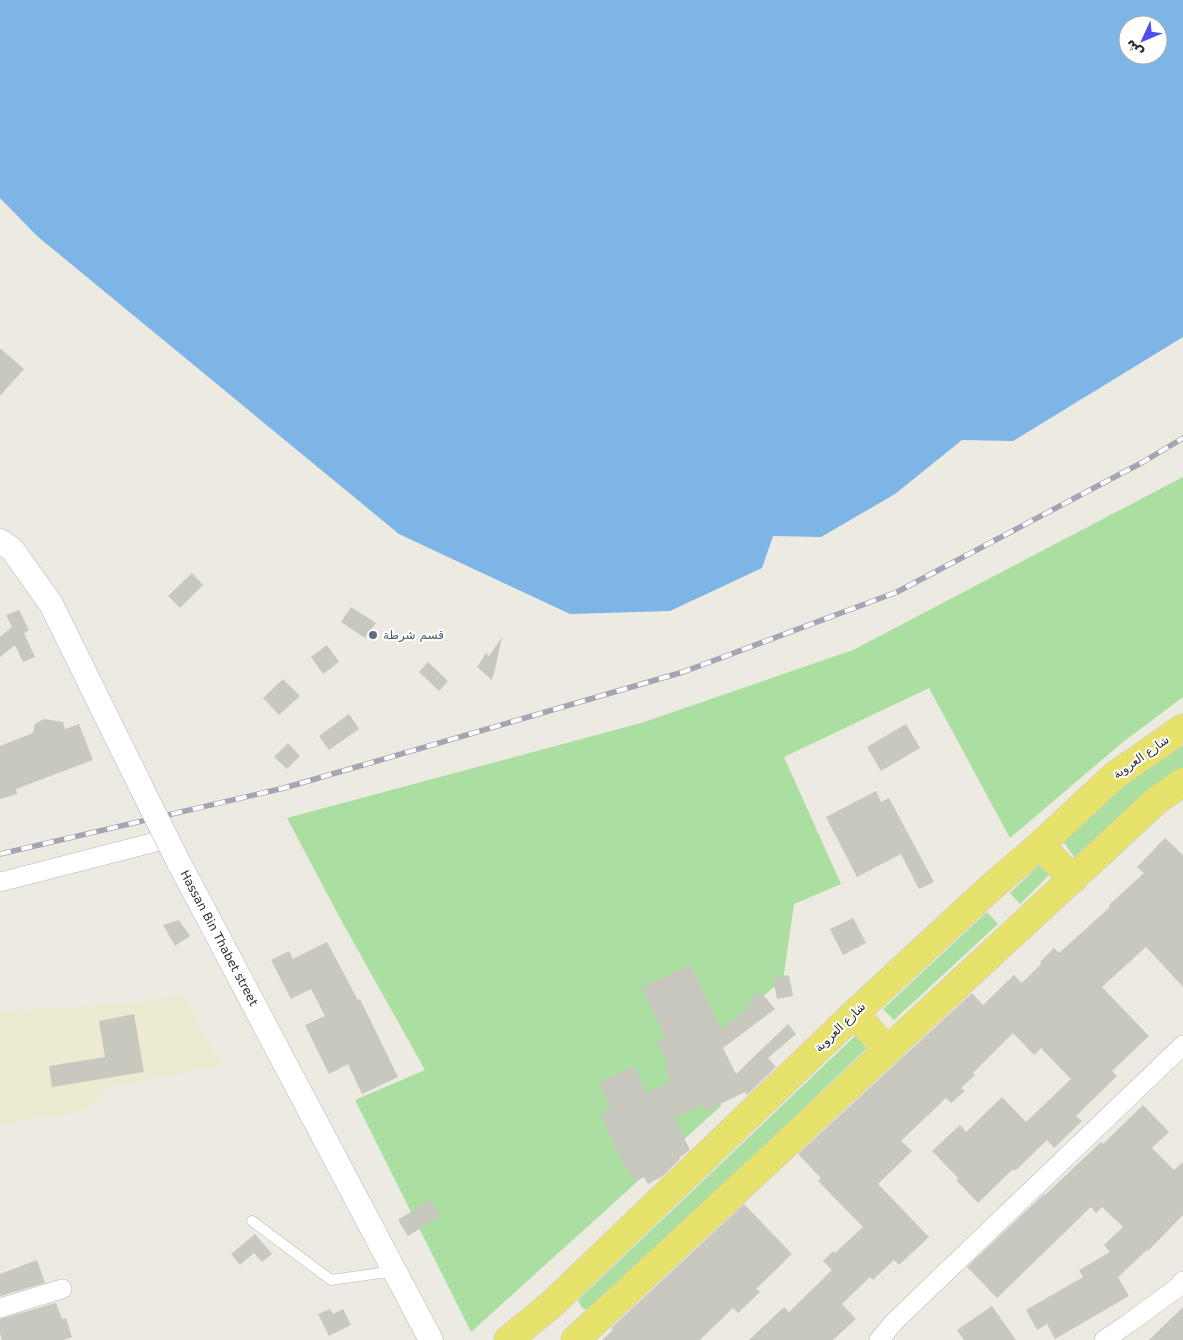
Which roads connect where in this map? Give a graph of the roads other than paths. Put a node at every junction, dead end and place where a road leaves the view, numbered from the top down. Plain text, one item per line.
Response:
1 (0, 541) edge
2 (1183, 728) edge
3 (1183, 782) edge
4 (167, 838) junction
5 (1040, 845) junction
6 (1073, 879) junction
7 (0, 882) edge
8 (855, 1013) junction
9 (1183, 1045) edge
10 (887, 1051) junction
11 (252, 1221) dead end
12 (395, 1271) junction
13 (1183, 1281) edge
14 (62, 1289) dead end
15 (552, 1304) junction
16 (0, 1308) edge
17 (578, 1337) edge
18 (431, 1340) edge
19 (508, 1340) edge
20 (879, 1340) edge
21 (1104, 1340) edge

1 - 4 street, Hassan Bin Thabet street, bridge
2 - 5 main road, شارع العروبة
3 - 6 main road
4 - 7 street
4 - 12 street, Hassan Bin Thabet street, bridge
5 - 6 main road
5 - 8 main road, شارع العروبة
6 - 10 main road
8 - 10 main road
8 - 15 main road, شارع العروبة
9 - 20 street
10 - 17 main road
11 - 12 lane
12 - 18 street, Hassan Bin Thabet street
13 - 21 street
14 - 16 street
15 - 17 main road
15 - 19 main road, شارع العروبة

